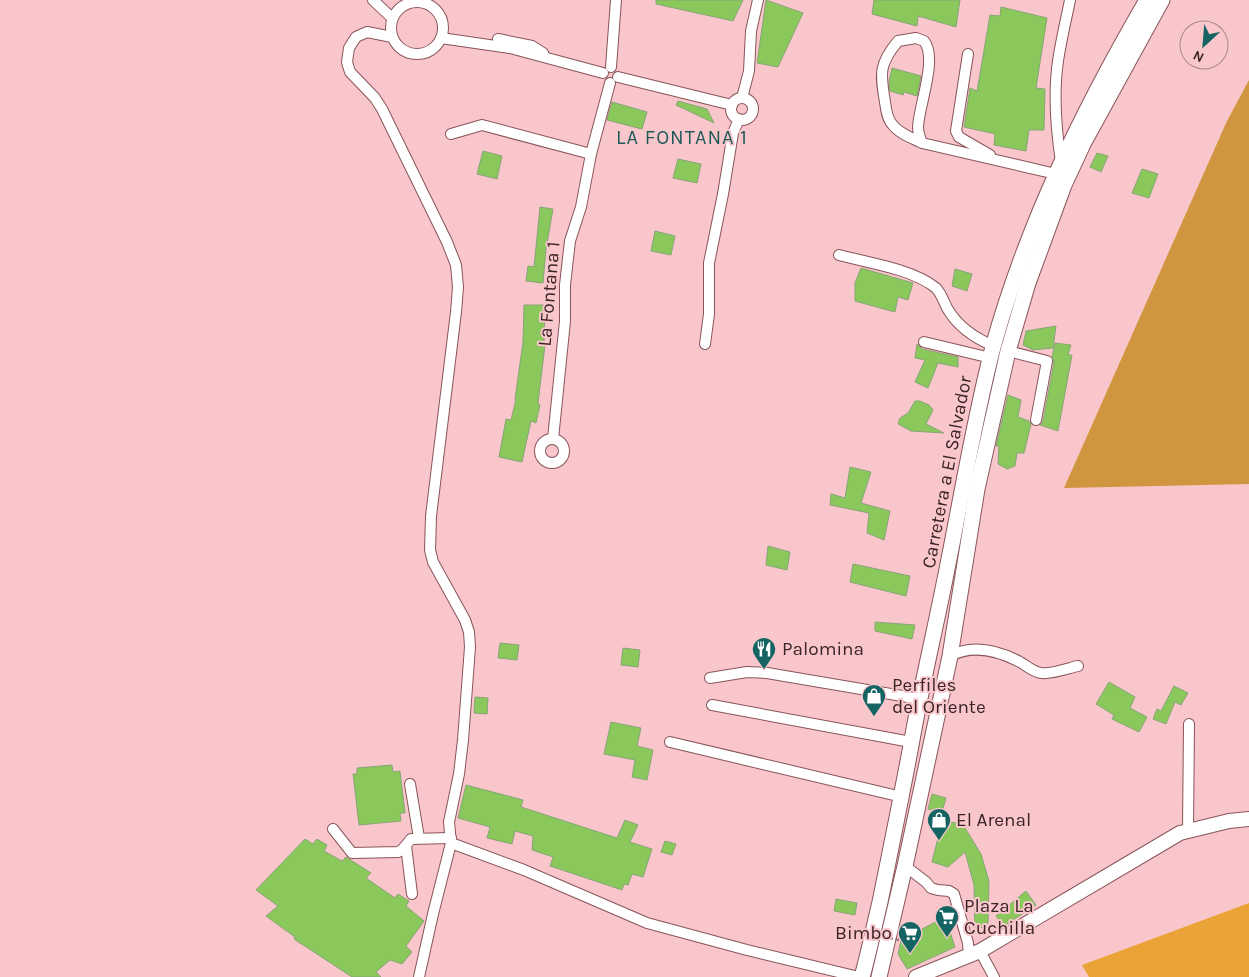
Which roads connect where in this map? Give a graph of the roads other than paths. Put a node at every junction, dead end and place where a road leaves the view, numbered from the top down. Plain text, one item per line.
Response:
1 (374, 0) edge
2 (616, 0) edge
3 (758, 0) edge
4 (1070, 0) edge
5 (1147, 0) edge
6 (1162, 0) edge
7 (419, 1) edge
8 (400, 3) edge
9 (436, 4) edge
10 (392, 18) junction
11 (442, 35) junction
12 (392, 36) junction
13 (968, 54) dead end
14 (607, 70) junction
15 (614, 80) junction
16 (742, 98) junction
17 (732, 105) junction
18 (739, 119) junction
19 (451, 134) dead end
20 (922, 143) junction
21 (591, 154) junction
22 (1000, 161) junction
23 (1058, 169) junction
24 (839, 255) dead end
25 (924, 342) dead end
26 (705, 344) dead end
27 (998, 352) junction
28 (1036, 420) dead end
29 (553, 439) dead end
30 (950, 656) junction
31 (1078, 666) dead end
32 (926, 670) junction
33 (710, 678) dead end
34 (920, 699) junction
35 (712, 705) dead end
36 (1188, 724) dead end
37 (670, 742) dead end
38 (911, 742) junction
39 (930, 752) junction
40 (410, 784) dead end
41 (902, 797) junction
42 (1249, 819) edge
43 (333, 829) dead end
44 (1188, 831) junction
45 (419, 838) junction
46 (451, 841) junction
47 (406, 846) junction
48 (905, 866) junction
49 (412, 894) dead end
50 (974, 953) junction
51 (882, 975) edge
52 (919, 976) edge
53 (418, 977) edge
54 (860, 977) edge
55 (994, 977) edge

1 - 10 street
2 - 14 street
3 - 16 street
4 - 23 street
5 - 23 highway, Carretera a El Salvador
6 - 27 highway, Carretera a El Salvador
7 - 8 street
7 - 9 street
8 - 10 street
9 - 11 street
10 - 12 street
11 - 12 street
11 - 14 street
12 - 46 street
13 - 22 street
14 - 15 street
15 - 17 street
15 - 21 street, La Fontana 1
16 - 17 street
16 - 18 street
17 - 18 street
18 - 26 street
19 - 21 street
20 - 20 street
20 - 22 street
21 - 29 street, La Fontana 1
22 - 23 street
23 - 27 highway, Carretera a El Salvador
24 - 27 street
25 - 27 street
27 - 28 street
27 - 30 highway, Carretera a El Salvador
27 - 32 highway, Carretera a El Salvador
30 - 31 street
30 - 39 highway, Carretera a El Salvador
32 - 34 highway, Carretera a El Salvador
32 - 39 highway
33 - 34 street
34 - 38 highway, Carretera a El Salvador
35 - 38 street
36 - 44 street
37 - 41 street
38 - 41 highway, Carretera a El Salvador
39 - 48 highway, Carretera a El Salvador
40 - 45 street
41 - 54 highway, Carretera a El Salvador
42 - 44 main road
43 - 47 street
44 - 50 main road
45 - 46 street
45 - 47 street
46 - 53 street
46 - 54 street
47 - 49 street
48 - 50 street
48 - 51 highway, Carretera a El Salvador
50 - 52 main road
50 - 55 street

